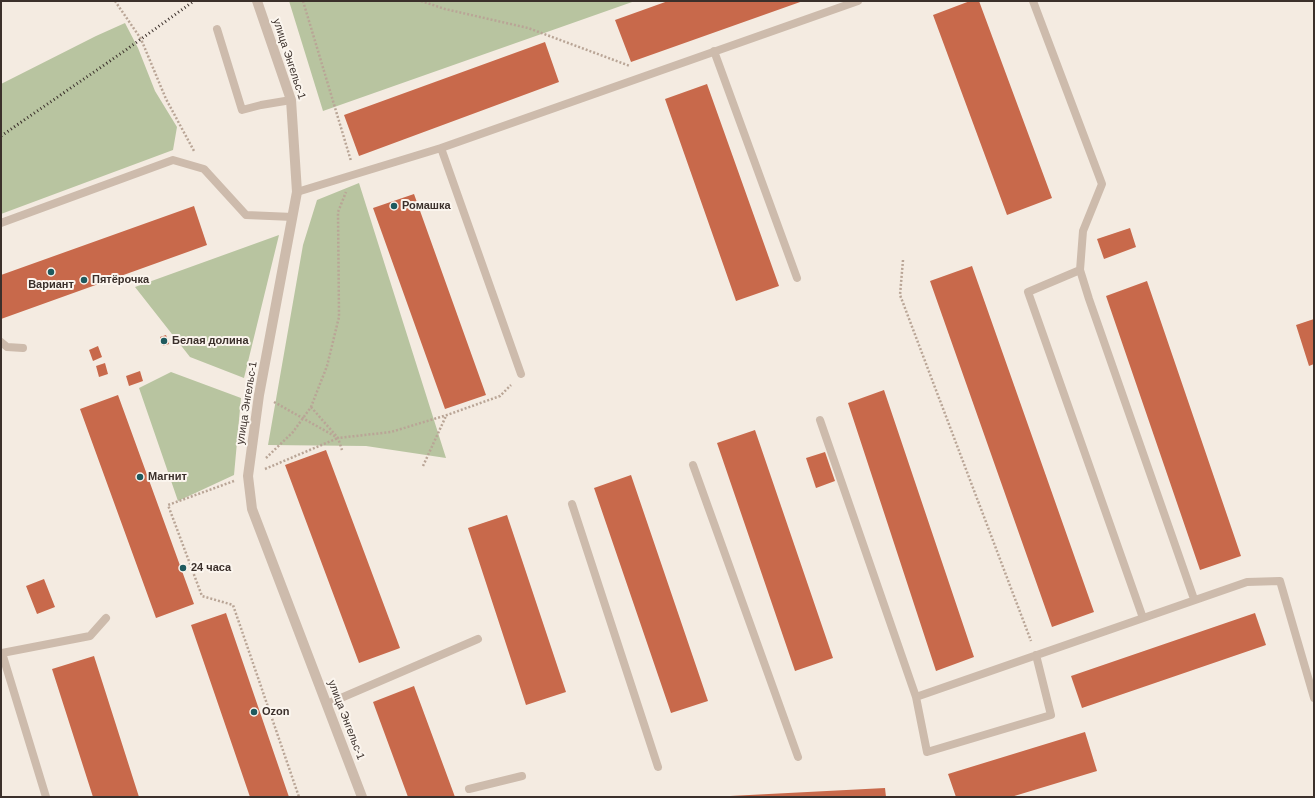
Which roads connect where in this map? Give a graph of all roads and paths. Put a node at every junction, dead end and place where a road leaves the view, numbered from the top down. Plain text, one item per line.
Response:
1 (115, 1) edge
2 (257, 1) edge
3 (303, 1) edge
4 (422, 1) edge
5 (858, 1) edge
6 (1033, 1) edge
7 (217, 30) dead end
8 (714, 52) junction
9 (651, 74) junction
10 (291, 100) junction
11 (441, 148) junction
12 (204, 169) junction
13 (354, 174) junction
14 (297, 192) junction
15 (293, 217) junction
16 (1, 223) edge
17 (903, 260) dead end
18 (1080, 270) junction
19 (797, 278) dead end
20 (1, 342) edge
21 (23, 348) dead end
22 (521, 374) joint
23 (259, 395) junction
24 (311, 407) junction
25 (447, 415) junction
26 (303, 418) junction
27 (820, 420) dead end
28 (338, 438) junction
29 (342, 450) dead end
30 (693, 465) dead end
31 (423, 466) dead end
32 (248, 476) junction
33 (572, 504) dead end
34 (1194, 599) junction
35 (106, 618) dead end
36 (1143, 618) junction
37 (478, 639) dead end
38 (1036, 655) junction
39 (916, 697) junction
40 (1314, 698) edge
41 (327, 704) junction
42 (798, 757) dead end
43 (658, 767) dead end
44 (522, 776) dead end
45 (469, 790) dead end
46 (46, 797) edge
47 (299, 797) edge
48 (362, 797) edge

1 - 12 path
2 - 10 street, улица Энгельс-1
3 - 13 path
4 - 9 path
5 - 8 lane
6 - 18 lane
7 - 10 lane
8 - 9 lane
8 - 19 lane
9 - 11 lane
10 - 14 street, улица Энгельс-1
11 - 13 lane
11 - 22 lane
12 - 15 lane
12 - 16 lane
13 - 14 lane
13 - 24 path
14 - 15 street, улица Энгельс-1
15 - 23 street, улица Энгельс-1
17 - 38 path
18 - 34 lane
18 - 36 lane
20 - 21 lane
22 - 25 path
23 - 26 path
23 - 32 street, улица Энгельс-1
24 - 26 path
24 - 28 path
25 - 28 path
25 - 31 path
26 - 28 path
26 - 32 path
27 - 39 lane
28 - 29 path
28 - 32 path
30 - 42 lane
32 - 41 street, улица Энгельс-1
32 - 47 path
33 - 43 lane
34 - 36 lane
34 - 40 lane
35 - 46 lane
36 - 38 lane
37 - 41 lane
38 - 39 lane
38 - 39 lane
41 - 48 street, улица Энгельс-1
44 - 45 lane

